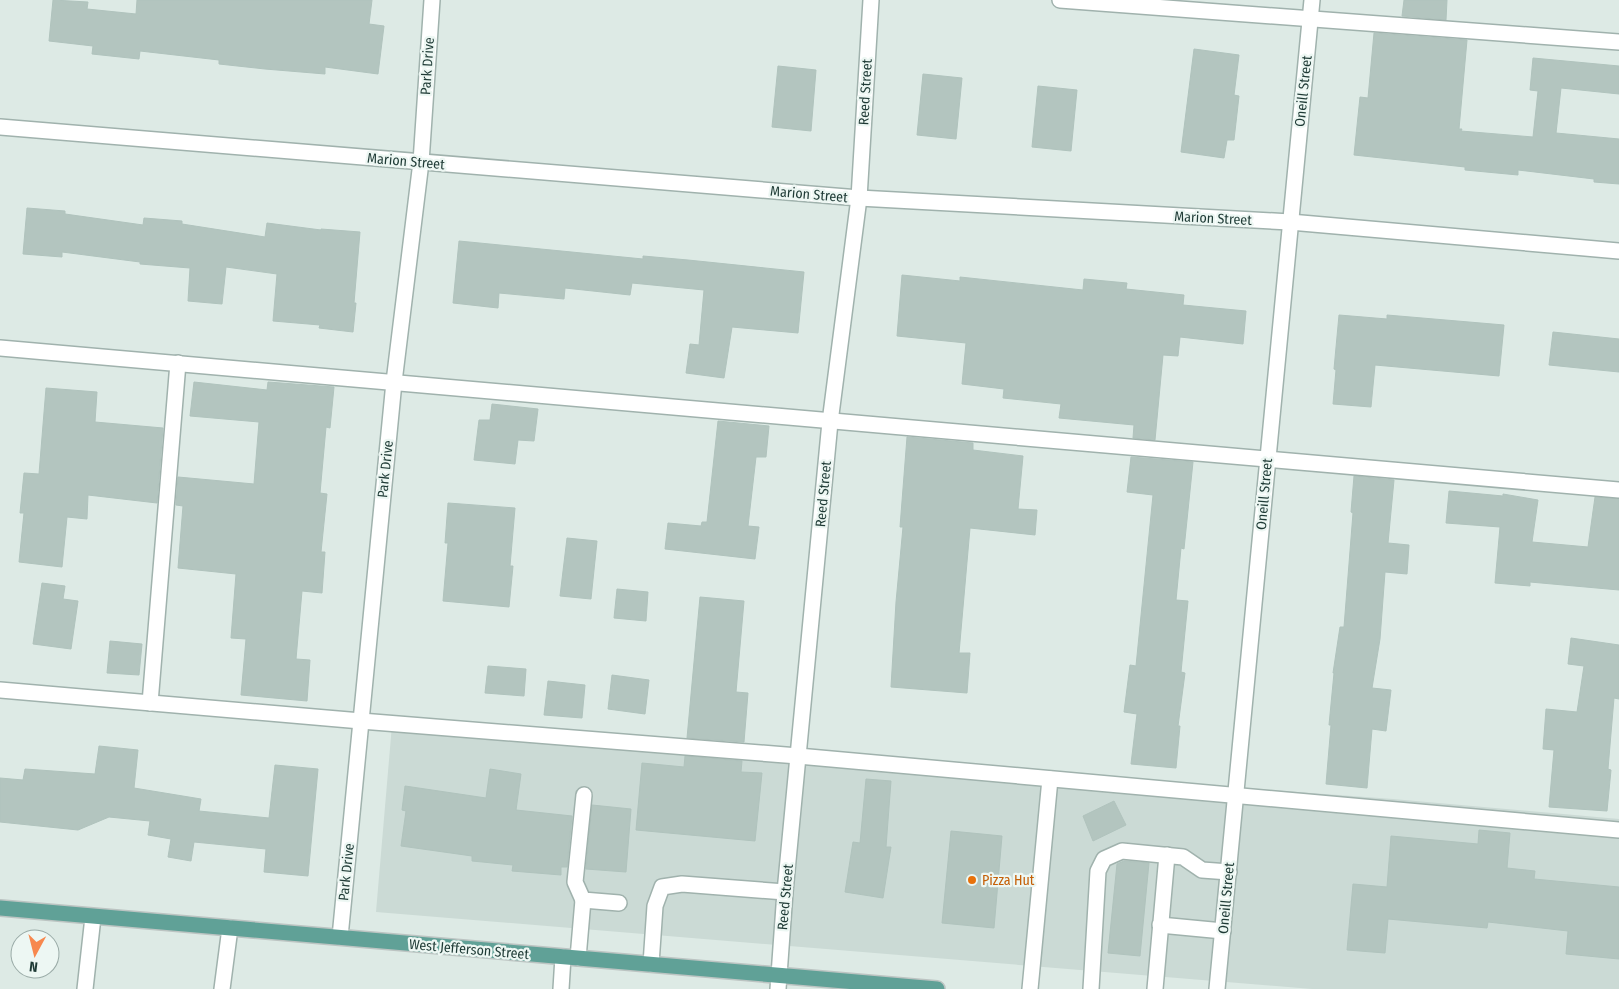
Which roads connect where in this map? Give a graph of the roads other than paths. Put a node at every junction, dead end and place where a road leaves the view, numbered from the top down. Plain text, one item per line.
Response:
1 (432, 0) edge
2 (870, 0) edge
3 (1060, 0) edge
4 (1312, 0) edge
5 (1310, 19) junction
6 (1619, 42) edge
7 (0, 127) edge
8 (421, 162) junction
9 (859, 198) junction
10 (1290, 222) junction
11 (1619, 251) edge
12 (0, 348) edge
13 (178, 363) junction
14 (394, 382) junction
15 (830, 422) junction
16 (1268, 460) junction
17 (1619, 490) edge
18 (0, 690) edge
19 (150, 703) junction
20 (361, 722) junction
21 (798, 756) junction
22 (1050, 779) junction
23 (584, 795) dead end
24 (1236, 796) junction
25 (1619, 830) edge
26 (1167, 855) junction
27 (1228, 872) junction
28 (785, 892) junction
29 (583, 900) junction
30 (619, 903) dead end
31 (0, 908) edge
32 (93, 916) junction
33 (1160, 925) junction
34 (230, 928) junction
35 (1223, 931) junction
36 (340, 937) junction
37 (571, 958) junction
38 (651, 964) junction
39 (778, 982) edge
40 (85, 989) edge
41 (222, 989) edge
42 (561, 989) edge
43 (938, 989) edge
44 (1030, 989) edge
45 (1091, 989) edge
46 (1155, 989) edge
47 (1217, 989) edge

1 - 8 street, Park Drive
2 - 9 street, Reed Street
3 - 5 street
4 - 5 street, Oneill Street
5 - 6 street
5 - 10 street, Oneill Street
7 - 8 street, Marion Street
8 - 9 street, Marion Street
8 - 14 street, Park Drive
9 - 10 street, Marion Street
9 - 15 street, Reed Street
10 - 11 street, Marion Street
10 - 16 street, Oneill Street
12 - 13 street
13 - 14 street
13 - 19 street
14 - 15 street
14 - 20 street, Park Drive
15 - 16 street
15 - 21 street, Reed Street
16 - 17 street
16 - 24 street, Oneill Street
18 - 19 street
19 - 20 street
20 - 21 street
20 - 36 street, Park Drive
21 - 22 street
21 - 28 street, Reed Street
22 - 24 street
22 - 44 street
23 - 29 street
24 - 25 street
24 - 27 street, Oneill Street
26 - 27 street
26 - 33 street
26 - 45 street
27 - 35 street, Oneill Street
28 - 38 street
28 - 39 street, Reed Street
29 - 30 street
29 - 37 street
31 - 32 main road, West Jefferson Street
32 - 34 main road, West Jefferson Street
32 - 40 street
33 - 35 street
33 - 46 street
34 - 36 main road, West Jefferson Street
34 - 41 street
35 - 47 street, Oneill Street
36 - 37 main road, West Jefferson Street
37 - 38 main road, West Jefferson Street
37 - 42 street
38 - 39 main road, West Jefferson Street
39 - 43 main road, West Jefferson Street

